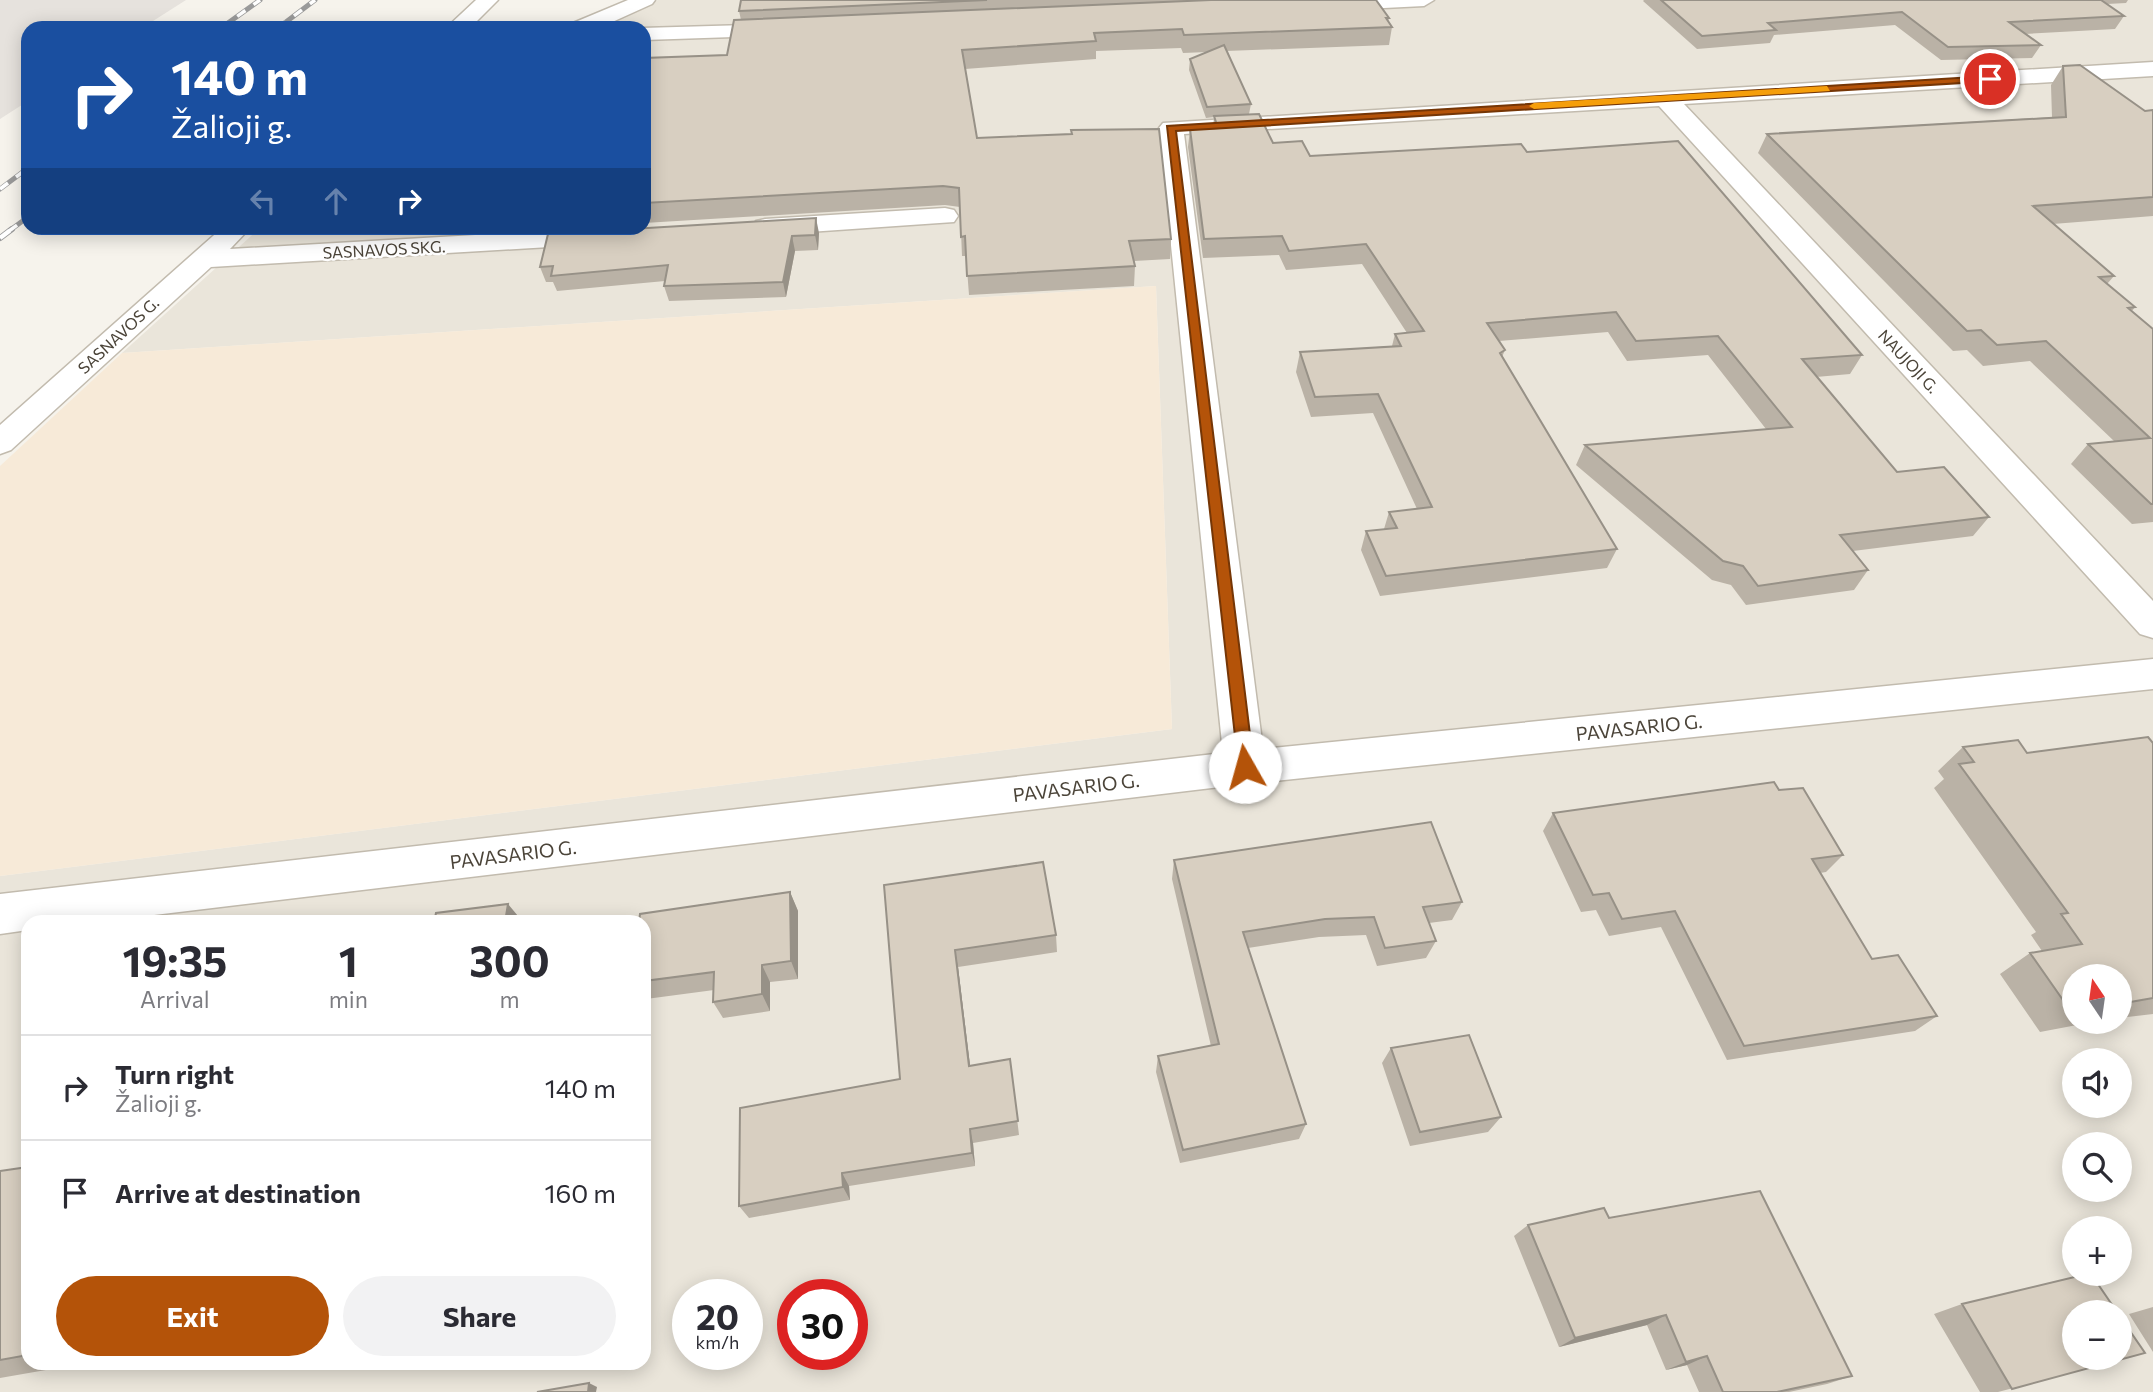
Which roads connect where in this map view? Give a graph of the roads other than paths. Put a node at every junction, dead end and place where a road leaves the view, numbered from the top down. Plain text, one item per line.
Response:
1 (488, 0) edge
2 (645, 0) edge
3 (1424, 0) edge
4 (1300, 6) edge
5 (465, 21) edge
6 (597, 21) edge
7 (807, 29) edge
8 (651, 34) edge
9 (2153, 69) edge
10 (1665, 98) junction
11 (945, 216) dead end
12 (738, 228) edge
13 (229, 235) edge
14 (611, 235) edge
15 (201, 259) junction
16 (0, 443) edge
17 (2153, 624) edge
18 (2153, 674) edge
19 (1245, 767) junction
20 (0, 914) edge

1 - 5 street
2 - 6 street
3 - 4 street
7 - 8 street
9 - 10 street
10 - 17 street, NAUJOJI G.
10 - 19 street
11 - 12 street
13 - 15 street, SASNAVOS G.
14 - 15 street, SASNAVOS SKG.
15 - 16 street, SASNAVOS G.
18 - 19 street, PAVASARIO G.
19 - 20 street, PAVASARIO G.

